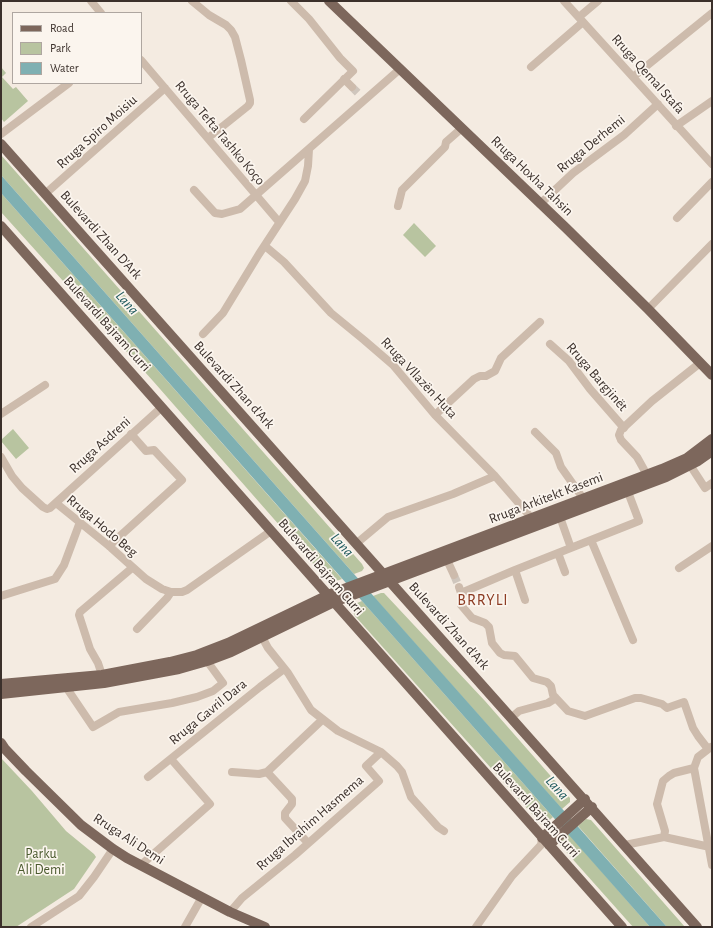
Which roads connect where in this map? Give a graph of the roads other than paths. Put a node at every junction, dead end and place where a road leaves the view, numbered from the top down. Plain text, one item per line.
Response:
1 (91, 1) edge
2 (192, 1) edge
3 (291, 1) edge
4 (329, 1) edge
5 (564, 1) edge
6 (598, 1) edge
7 (100, 12) edge
8 (712, 13) edge
9 (581, 19) junction
10 (142, 61) edge
11 (531, 67) dead end
12 (400, 69) junction
13 (633, 77) junction
14 (344, 79) junction
15 (68, 84) edge
16 (352, 87) tunnel mouth
17 (165, 88) junction
18 (712, 101) edge
19 (658, 104) junction
20 (304, 119) dead end
21 (676, 126) junction
22 (462, 128) junction
23 (1, 134) edge
24 (208, 138) junction
25 (1, 144) edge
26 (309, 149) junction
27 (712, 164) edge
28 (712, 182) edge
29 (194, 190) dead end
30 (46, 194) junction
31 (256, 196) junction
32 (540, 204) junction
33 (398, 206) dead end
34 (677, 218) dead end
35 (279, 222) junction
36 (1, 226) edge
37 (712, 244) edge
38 (264, 246) junction
39 (648, 309) junction
40 (540, 322) dead end
41 (203, 334) dead end
42 (550, 344) dead end
43 (180, 345) joint
44 (700, 363) junction
45 (712, 375) edge
46 (45, 385) dead end
47 (162, 407) junction
48 (1, 414) edge
49 (435, 415) junction
50 (624, 428) junction
51 (536, 432) dead end
52 (131, 434) junction
53 (712, 440) edge
54 (712, 451) edge
55 (1, 458) edge
56 (690, 465) junction
57 (647, 475) junction
58 (495, 476) junction
59 (712, 483) edge
60 (628, 492) junction
61 (583, 499) junction
62 (56, 503) junction
63 (560, 517) junction
64 (530, 519) junction
65 (80, 522) junction
66 (270, 531) junction
67 (591, 540) junction
68 (357, 543) junction
69 (109, 546) junction
70 (712, 546) edge
71 (571, 548) junction
72 (558, 553) junction
73 (447, 560) junction
74 (132, 568) junction
75 (679, 568) dead end
76 (515, 570) junction
77 (565, 572) dead end
78 (454, 575) tunnel mouth
79 (387, 577) junction
80 (171, 592) junction
81 (1, 596) edge
82 (331, 599) junction
83 (525, 600) dead end
84 (136, 629) dead end
85 (262, 637) junction
86 (633, 640) dead end
87 (207, 661) junction
88 (284, 669) junction
89 (102, 675) junction
90 (1, 684) edge
91 (66, 687) junction
92 (1, 694) edge
93 (556, 698) junction
94 (512, 717) junction
95 (322, 720) junction
96 (1, 743) edge
97 (710, 748) edge
98 (381, 752) junction
99 (171, 759) junction
100 (694, 768) junction
101 (232, 772) dead end
102 (266, 772) junction
103 (148, 778) dead end
104 (588, 803) junction
105 (444, 831) dead end
106 (664, 837) junction
107 (547, 840) junction
108 (308, 843) junction
109 (625, 845) junction
110 (710, 847) junction
111 (113, 849) junction
112 (141, 865) junction
113 (712, 865) edge
114 (202, 897) junction
115 (230, 912) junction
116 (31, 927) edge
117 (185, 927) edge
118 (265, 927) edge
119 (476, 927) edge
120 (622, 927) edge
121 (698, 927) edge

1 - 7 street
2 - 24 street
3 - 14 street
4 - 12 main road, Rruga Hoxha Tahsin
5 - 9 street, Rruga Qemal Stafa
6 - 9 street
8 - 13 street
9 - 11 street
9 - 13 street, Rruga Qemal Stafa
10 - 17 street, Rruga Tefta Tashko Koço
12 - 22 main road, Rruga Hoxha Tahsin
12 - 26 street
13 - 19 street, Rruga Qemal Stafa
14 - 16 street
14 - 20 street
15 - 23 street
17 - 24 street, Rruga Tefta Tashko Koço
17 - 30 street, Rruga Spiro Moisiu
18 - 21 street
19 - 21 street, Rruga Qemal Stafa
19 - 32 street, Rruga Derhemi
21 - 27 street, Rruga Qemal Stafa
22 - 32 main road, Rruga Hoxha Tahsin
22 - 33 street
24 - 31 street, Rruga Tefta Tashko Koço
25 - 30 main road, Bulevardi Zhan D'Ark
26 - 31 street
26 - 35 street
28 - 34 street
29 - 31 street
30 - 43 main road, Bulevardi Zhan D'Ark
31 - 35 street, Rruga Tefta Tashko Koço
32 - 39 main road, Rruga Hoxha Tahsin
35 - 38 street
36 - 47 main road, Bulevardi Bajram Curri
37 - 39 street
38 - 41 street
38 - 49 street, Rruga Vllazën Huta
39 - 44 main road, Rruga Hoxha Tahsin
40 - 49 street
42 - 50 street, Rruga Bargjinët
43 - 68 main road, Bulevardi Zhan d'Ark
44 - 45 main road, Rruga Hoxha Tahsin
44 - 50 street, Rruga Bargjinët
46 - 48 street
47 - 52 street, Rruga Asdreni
47 - 66 main road, Bulevardi Bajram Curri
49 - 58 street, Rruga Vllazën Huta
50 - 57 street, Rruga Bargjinët
51 - 61 street
52 - 62 street, Rruga Asdreni
52 - 69 street
53 - 57 main road, Rruga Arkitekt Kasemi
54 - 56 main road, Rruga Arkitekt Kasemi
55 - 62 street, Rruga Hodo Beg
56 - 59 street
56 - 60 main road, Rruga Arkitekt Kasemi
57 - 61 main road, Rruga Arkitekt Kasemi
58 - 64 street, Rruga Vllazën Huta
58 - 68 street
60 - 63 main road, Rruga Arkitekt Kasemi
60 - 67 street
61 - 64 main road, Rruga Arkitekt Kasemi
62 - 65 street, Rruga Hodo Beg
63 - 71 street
63 - 73 main road, Rruga Arkitekt Kasemi
64 - 79 main road, Rruga Arkitekt Kasemi
65 - 69 street, Rruga Hodo Beg
65 - 81 street
66 - 80 street, Rruga Hodo Beg
66 - 82 main road, Bulevardi Bajram Curri
67 - 71 street
67 - 86 street
68 - 79 main road, Bulevardi Zhan d'Ark
69 - 74 street, Rruga Hodo Beg
70 - 75 street
71 - 72 street
72 - 76 street
72 - 77 street
73 - 78 street
73 - 79 main road, Rruga Arkitekt Kasemi
74 - 80 street, Rruga Hodo Beg
74 - 89 street
76 - 83 street
76 - 93 street
79 - 82 main road
79 - 94 main road, Bulevardi Zhan d'Ark
80 - 84 street
82 - 85 main road
82 - 89 main road
82 - 107 main road, Bulevardi Bajram Curri
85 - 87 main road
85 - 88 street
87 - 91 main road
87 - 91 street
88 - 95 street
88 - 99 street, Rruga Gavril Dara
89 - 90 main road
91 - 92 main road
93 - 94 street
93 - 97 street
94 - 104 main road, Bulevardi Zhan d'Ark
95 - 98 street
95 - 102 street
96 - 111 main road, Rruga Ali Demi
97 - 100 street
98 - 105 street
98 - 108 street, Rruga Ibrahim Hasmema
99 - 103 street, Rruga Gavril Dara
99 - 112 street
100 - 106 street
100 - 110 street
101 - 102 street
102 - 108 street
104 - 107 main road
104 - 109 main road, Bulevardi Zhan d'Ark
106 - 109 street
106 - 110 street
107 - 119 street
107 - 120 main road, Bulevardi Bajram Curri
108 - 115 street, Rruga Ibrahim Hasmema
109 - 121 main road, Bulevardi Zhan d'Ark
110 - 113 street
111 - 112 main road, Rruga Ali Demi
111 - 116 street
112 - 114 main road, Rruga Ali Demi
114 - 115 main road, Rruga Ali Demi
114 - 117 street
115 - 118 main road, Rruga Ali Demi

